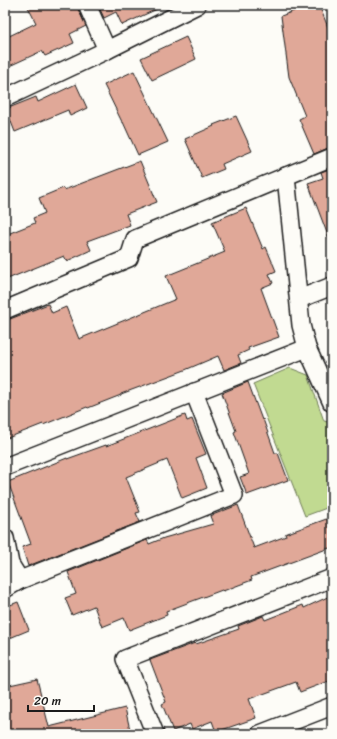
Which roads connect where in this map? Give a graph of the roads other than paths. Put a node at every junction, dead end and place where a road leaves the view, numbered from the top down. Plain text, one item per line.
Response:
1 (87, 5) edge
2 (197, 5) edge
3 (107, 50) junction
4 (5, 98) edge
5 (332, 157) edge
6 (286, 176) junction
7 (332, 286) edge
8 (299, 299) junction
9 (5, 310) edge
10 (307, 348) junction
11 (194, 392) junction
12 (332, 403) edge
13 (5, 467) edge
14 (5, 538) edge
15 (332, 578) edge
16 (20, 580) junction
17 (5, 589) edge
18 (332, 706) edge
19 (155, 734) edge
20 (260, 734) edge

1 - 3 street
2 - 3 street
3 - 4 street
5 - 6 street
6 - 8 street
6 - 9 street
7 - 8 street
8 - 10 street
10 - 11 street
10 - 12 street
11 - 13 street
11 - 16 street
14 - 16 street
15 - 19 street
16 - 17 street
18 - 20 street

